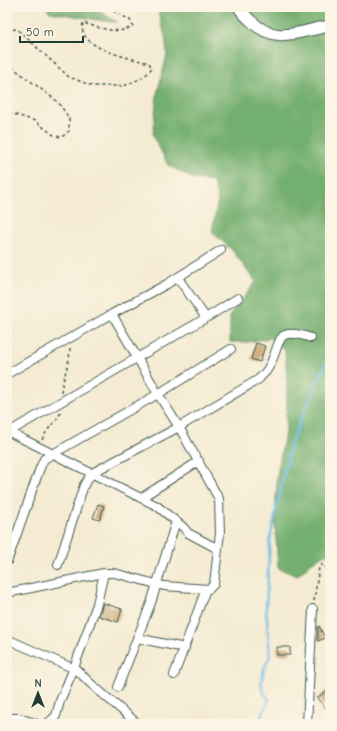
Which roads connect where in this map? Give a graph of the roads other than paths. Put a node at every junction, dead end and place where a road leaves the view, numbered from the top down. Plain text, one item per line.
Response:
1 (239, 7) edge
2 (330, 26) edge
3 (221, 250) dead end
4 (178, 278) junction
5 (238, 298) dead end
6 (112, 314) junction
7 (206, 318) junction
8 (311, 338) dead end
9 (231, 349) dead end
10 (137, 358) junction
11 (7, 374) edge
12 (158, 394) junction
13 (179, 427) junction
14 (7, 432) edge
15 (52, 454) junction
16 (198, 461) junction
17 (92, 473) junction
18 (141, 498) junction
19 (176, 521) junction
20 (218, 549) junction
21 (7, 562) edge
22 (58, 565) dead end
23 (104, 573) junction
24 (156, 584) junction
25 (206, 589) junction
26 (7, 593) edge
27 (313, 609) road end
28 (137, 638) junction
29 (7, 639) edge
30 (185, 648) junction
31 (74, 668) junction
32 (174, 675) dead end
33 (118, 687) dead end
34 (7, 718) edge
35 (37, 724) edge
36 (47, 724) edge
37 (138, 724) edge
38 (307, 724) edge

1 - 2 street
3 - 4 street
4 - 6 street
4 - 7 street
5 - 7 street
6 - 10 street
6 - 11 street
7 - 10 street
8 - 13 street
9 - 12 street
10 - 12 street
10 - 14 street
12 - 13 street
12 - 15 street
13 - 16 street
13 - 17 street
14 - 15 street
15 - 17 street
15 - 21 street
16 - 18 street
16 - 20 street
17 - 18 street
17 - 22 street
18 - 19 street
19 - 20 street
19 - 24 street
20 - 25 street
23 - 24 street
23 - 26 street
23 - 31 street
24 - 25 street
24 - 28 street
25 - 30 street
27 - 38 street
28 - 30 street
28 - 33 street
29 - 31 street
30 - 32 street
31 - 36 street
31 - 37 street
34 - 35 street

